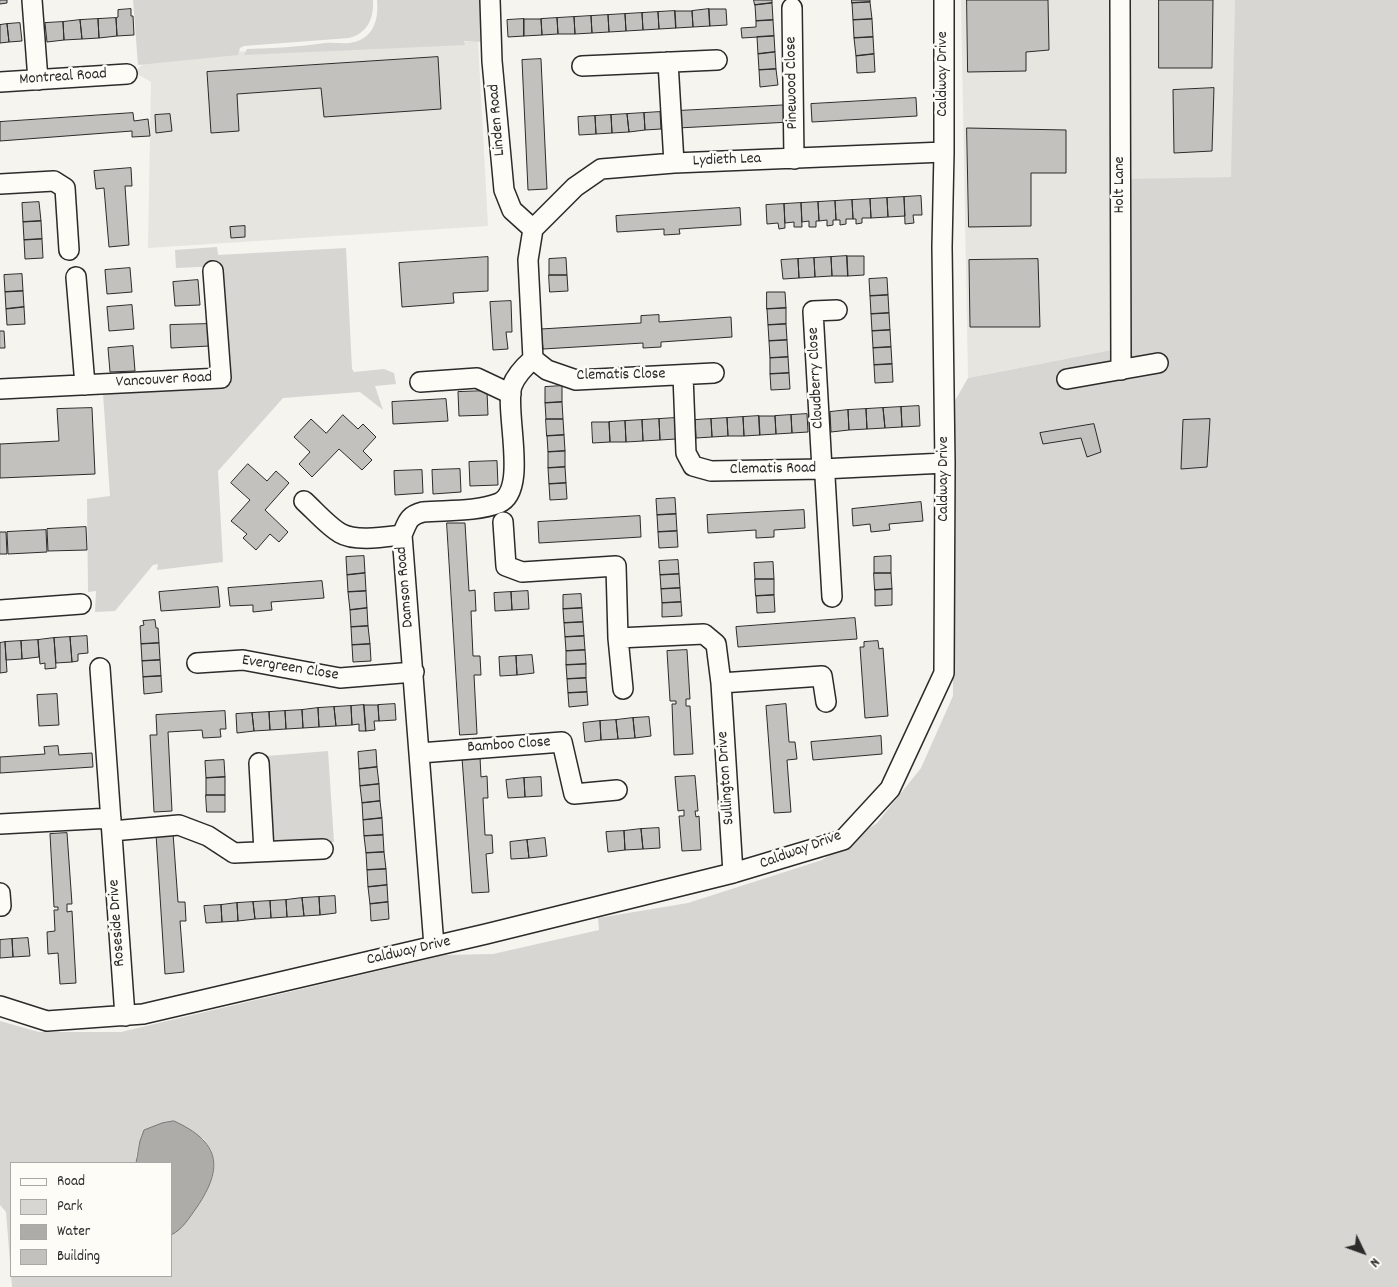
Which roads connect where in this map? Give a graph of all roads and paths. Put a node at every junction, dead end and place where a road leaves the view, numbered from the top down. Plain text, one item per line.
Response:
1 (32, 0) edge
2 (490, 0) edge
3 (944, 0) edge
4 (1120, 0) edge
5 (792, 8) dead end
6 (717, 60) dead end
7 (668, 62) junction
8 (582, 66) dead end
9 (127, 74) dead end
10 (38, 80) junction
11 (0, 82) edge
12 (944, 152) junction
13 (794, 159) junction
14 (674, 163) junction
15 (0, 184) edge
16 (533, 229) junction
17 (68, 250) dead end
18 (214, 271) dead end
19 (76, 277) dead end
20 (838, 310) dead end
21 (533, 359) junction
22 (1158, 363) dead end
23 (1121, 370) junction
24 (714, 373) dead end
25 (683, 375) junction
26 (1067, 379) dead end
27 (420, 382) dead end
28 (85, 385) junction
29 (0, 389) edge
30 (511, 394) junction
31 (945, 463) junction
32 (822, 469) junction
33 (304, 501) dead end
34 (503, 522) dead end
35 (402, 536) junction
36 (832, 597) dead end
37 (80, 604) dead end
38 (0, 610) edge
39 (618, 638) junction
40 (197, 663) dead end
41 (100, 668) dead end
42 (414, 672) junction
43 (720, 683) junction
44 (623, 689) dead end
45 (826, 702) dead end
46 (420, 753) junction
47 (259, 763) dead end
48 (617, 790) dead end
49 (111, 825) junction
50 (1, 826) edge
51 (323, 848) dead end
52 (264, 851) junction
53 (733, 873) junction
54 (0, 893) edge
55 (1, 906) edge
56 (434, 946) junction
57 (0, 1006) edge
58 (125, 1016) junction

1 - 10 street
2 - 16 street, Linden Road
3 - 12 street, Caldway Drive
4 - 23 street, Holt Lane
5 - 13 street, Pinewood Close
6 - 7 street
7 - 8 street
7 - 14 street
9 - 10 street, Montreal Road
10 - 11 street, Montreal Road
12 - 13 street, Lydieth Lea
12 - 31 street, Caldway Drive
13 - 14 street, Lydieth Lea
14 - 16 street, Lydieth Lea
15 - 17 street
16 - 21 street
18 - 28 street, Vancouver Road
19 - 28 street
20 - 32 street, Cloudberry Close
21 - 25 street, Clematis Close
21 - 30 street, Damson Road
22 - 23 street
23 - 26 street
24 - 25 street, Clematis Close
25 - 32 street, Clematis Road
27 - 30 street
28 - 29 street, Vancouver Road
30 - 35 street, Damson Road
31 - 32 street, Clematis Road
31 - 53 street, Caldway Drive
32 - 36 street
33 - 35 street
34 - 39 street
35 - 42 street, Damson Road
37 - 38 street
39 - 43 street, Sullington Drive
39 - 44 street
40 - 42 street, Evergreen Close
41 - 49 street, Roseside Drive
42 - 46 street, Damson Road
43 - 45 street
43 - 53 street, Sullington Drive
46 - 48 street, Bamboo Close
46 - 56 street, Damson Road
47 - 52 street
49 - 50 street
49 - 52 street
49 - 58 street, Roseside Drive
51 - 52 street
53 - 56 street, Caldway Drive
54 - 55 street
56 - 58 street, Caldway Drive
57 - 58 street, Caldway Drive

